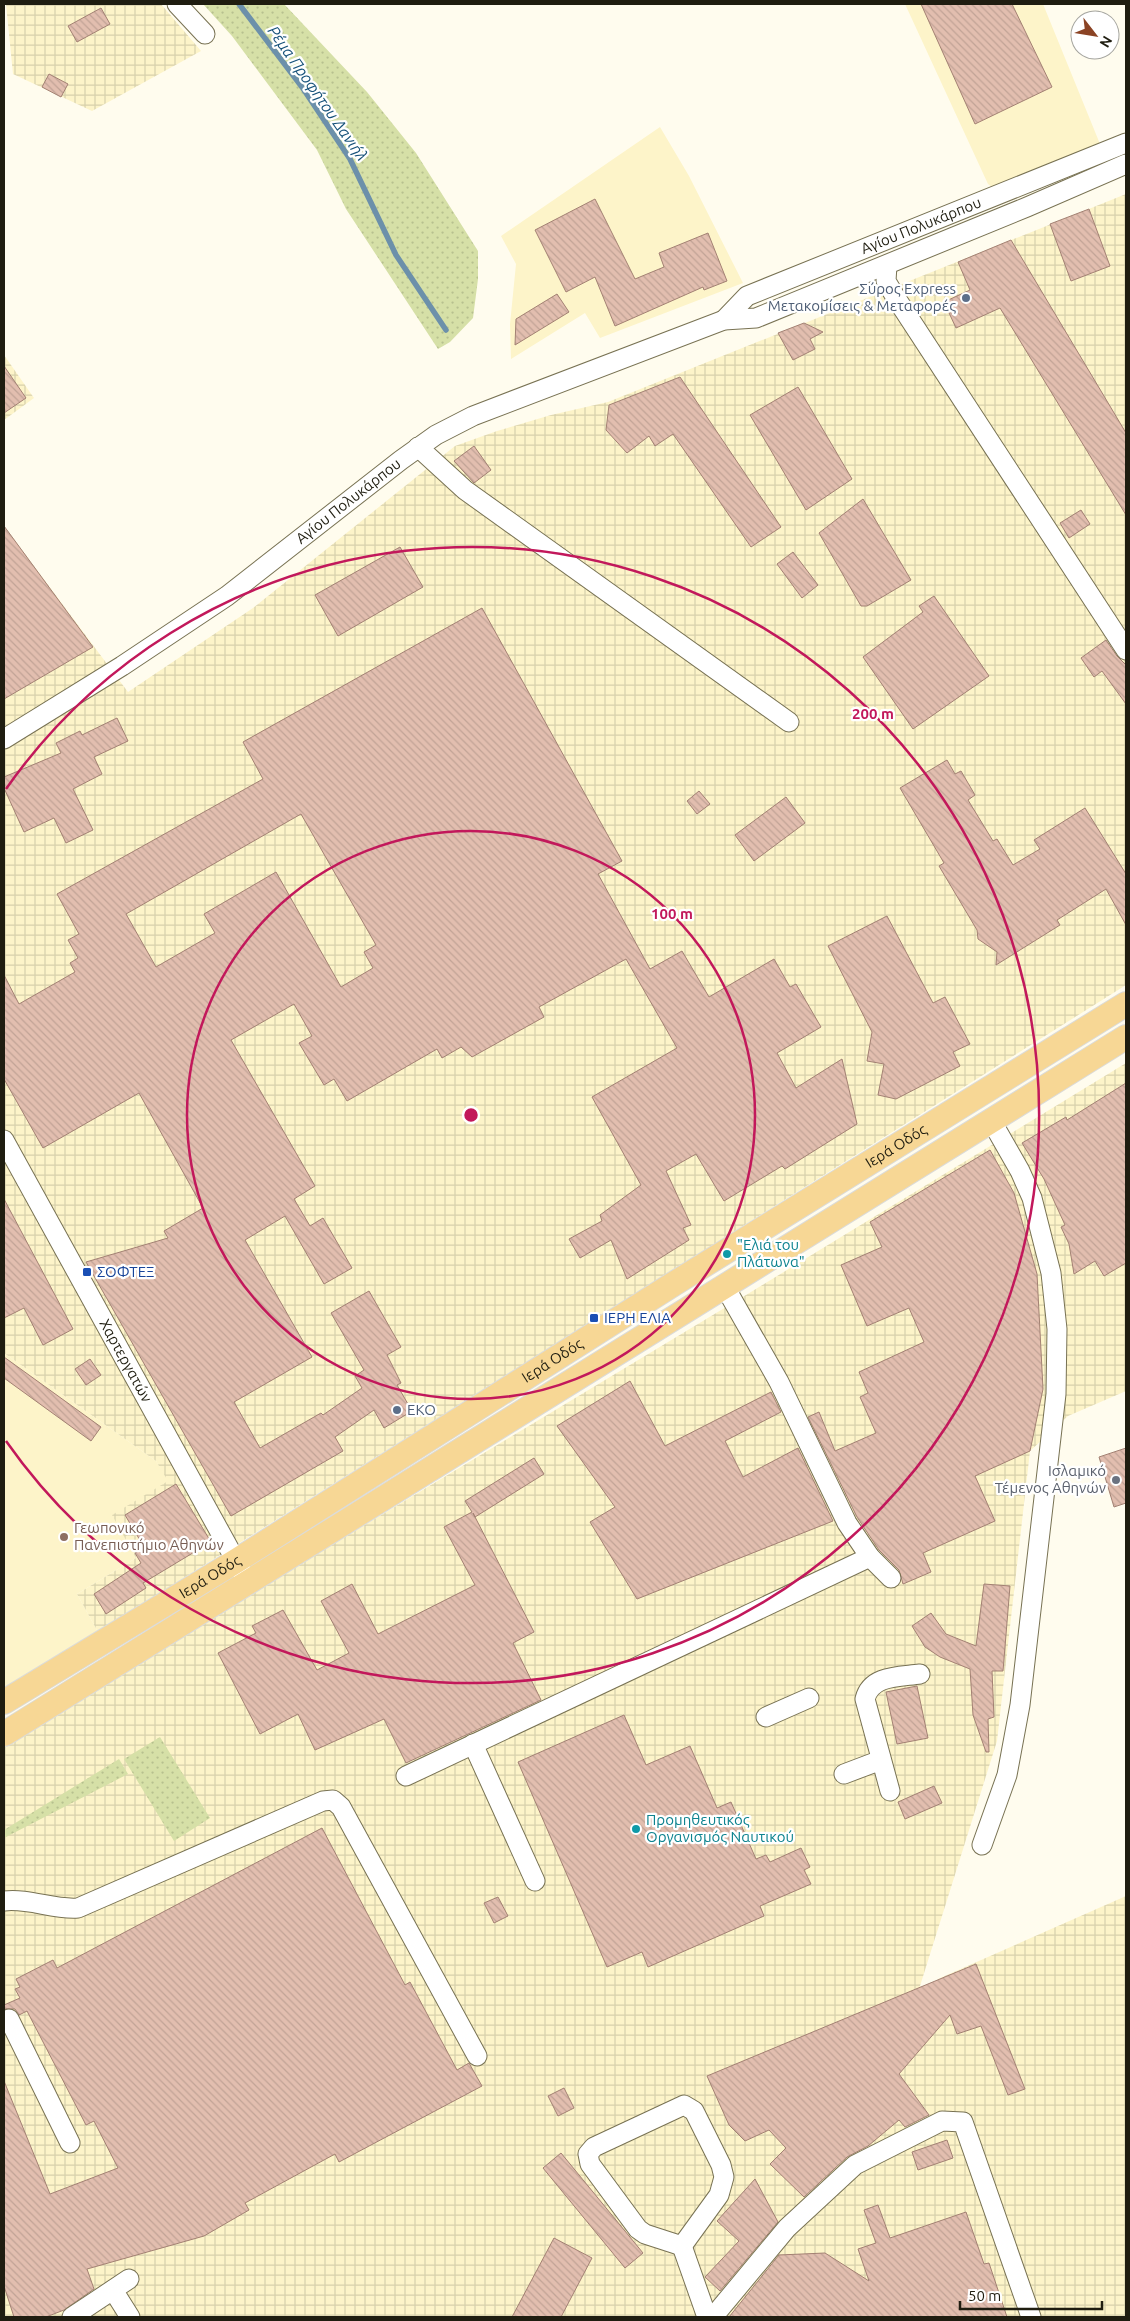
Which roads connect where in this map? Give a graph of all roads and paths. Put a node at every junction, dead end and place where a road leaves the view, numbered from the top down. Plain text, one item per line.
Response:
1 (177, 4) edge
2 (205, 34) dead end
3 (1126, 143) edge
4 (1126, 164) edge
5 (887, 265) junction
6 (724, 320) junction
7 (418, 448) junction
8 (1120, 627) edge
9 (1126, 650) edge
10 (789, 722) dead end
11 (4, 740) edge
12 (1126, 1004) edge
13 (1126, 1037) edge
14 (992, 1122) junction
15 (4, 1140) edge
16 (725, 1287) junction
17 (870, 1556) junction
18 (236, 1561) junction
19 (891, 1578) dead end
20 (248, 1582) junction
21 (920, 1674) dead end
22 (809, 1698) dead end
23 (4, 1702) edge
24 (766, 1717) dead end
25 (4, 1734) edge
26 (473, 1744) junction
27 (880, 1760) junction
28 (844, 1774) dead end
29 (406, 1776) dead end
30 (890, 1791) dead end
31 (982, 1845) dead end
32 (536, 1882) dead end
33 (4, 1901) edge
34 (9, 2019) dead end
35 (477, 2056) dead end
36 (70, 2143) dead end
37 (682, 2246) junction
38 (129, 2279) dead end
39 (112, 2290) junction
40 (72, 2317) edge
41 (130, 2317) edge
42 (707, 2317) edge
43 (713, 2317) edge
44 (1031, 2317) edge

1 - 2 street
3 - 6 street, Αγίου Πολυκάρπου
4 - 5 street, Αγίου Πολυκάρπου
5 - 6 street, Αγίου Πολυκάρπου
5 - 8 street
6 - 7 street, Αγίου Πολυκάρπου
7 - 10 street
7 - 11 street, Αγίου Πολυκάρπου
8 - 9 street
12 - 18 main road, Ιερά Οδός
13 - 14 main road, Ιερά Οδός
14 - 16 main road, Ιερά Οδός
14 - 31 street
15 - 18 street, Χαρτεργατών
16 - 17 street
16 - 20 main road, Ιερά Οδός
17 - 19 street
17 - 26 street
18 - 20 street, Χαρτεργατών
18 - 23 main road, Ιερά Οδός
20 - 25 main road, Ιερά Οδός
21 - 27 street
22 - 24 street
26 - 29 street
26 - 32 street
27 - 28 street
27 - 30 street
33 - 35 street
34 - 36 street
37 - 37 street
37 - 42 street
38 - 39 street
39 - 40 street
39 - 41 street
43 - 44 street

